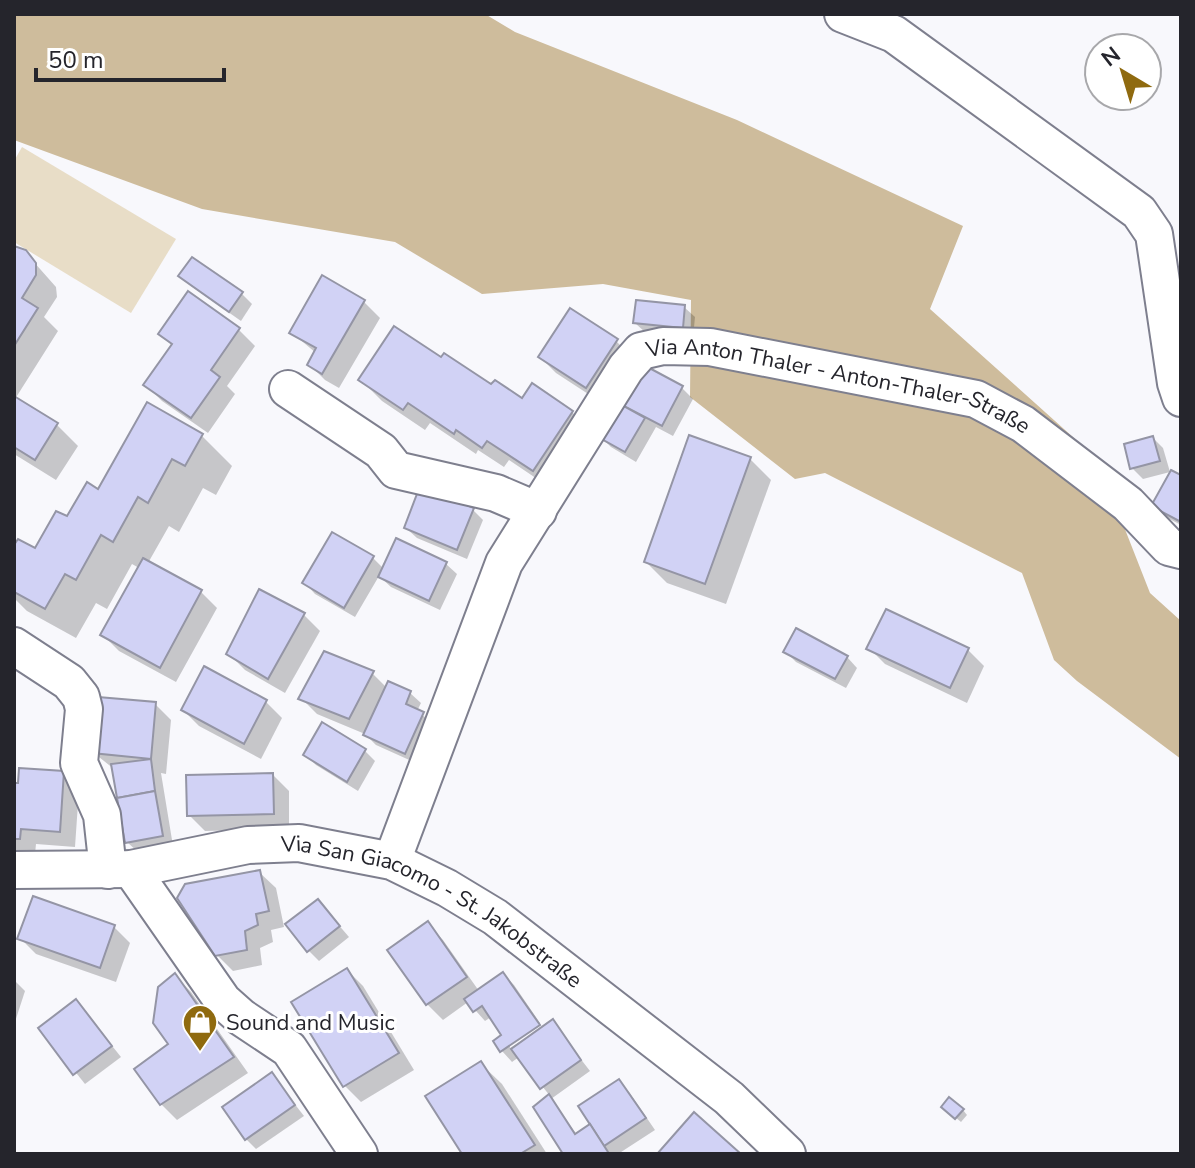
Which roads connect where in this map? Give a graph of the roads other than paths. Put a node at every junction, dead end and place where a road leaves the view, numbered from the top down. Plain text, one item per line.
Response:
1 (843, 14) edge
2 (288, 389) dead end
3 (1181, 398) edge
4 (538, 511) junction
5 (1181, 550) edge
6 (14, 646) edge
7 (392, 861) junction
8 (120, 869) junction
9 (14, 870) edge
10 (359, 1154) edge
11 (787, 1154) edge

1 - 3 street
2 - 4 street
4 - 5 street, Via Anton Thaler - Anton-Thaler-Straße
4 - 7 street, Via Anton Thaler - Anton-Thaler-Straße
6 - 8 street
7 - 8 street, Via San Giacomo - St. Jakobstraße
7 - 11 street, Via San Giacomo - St. Jakobstraße
8 - 9 street, Via San Giacomo - St. Jakobstraße
8 - 10 street

